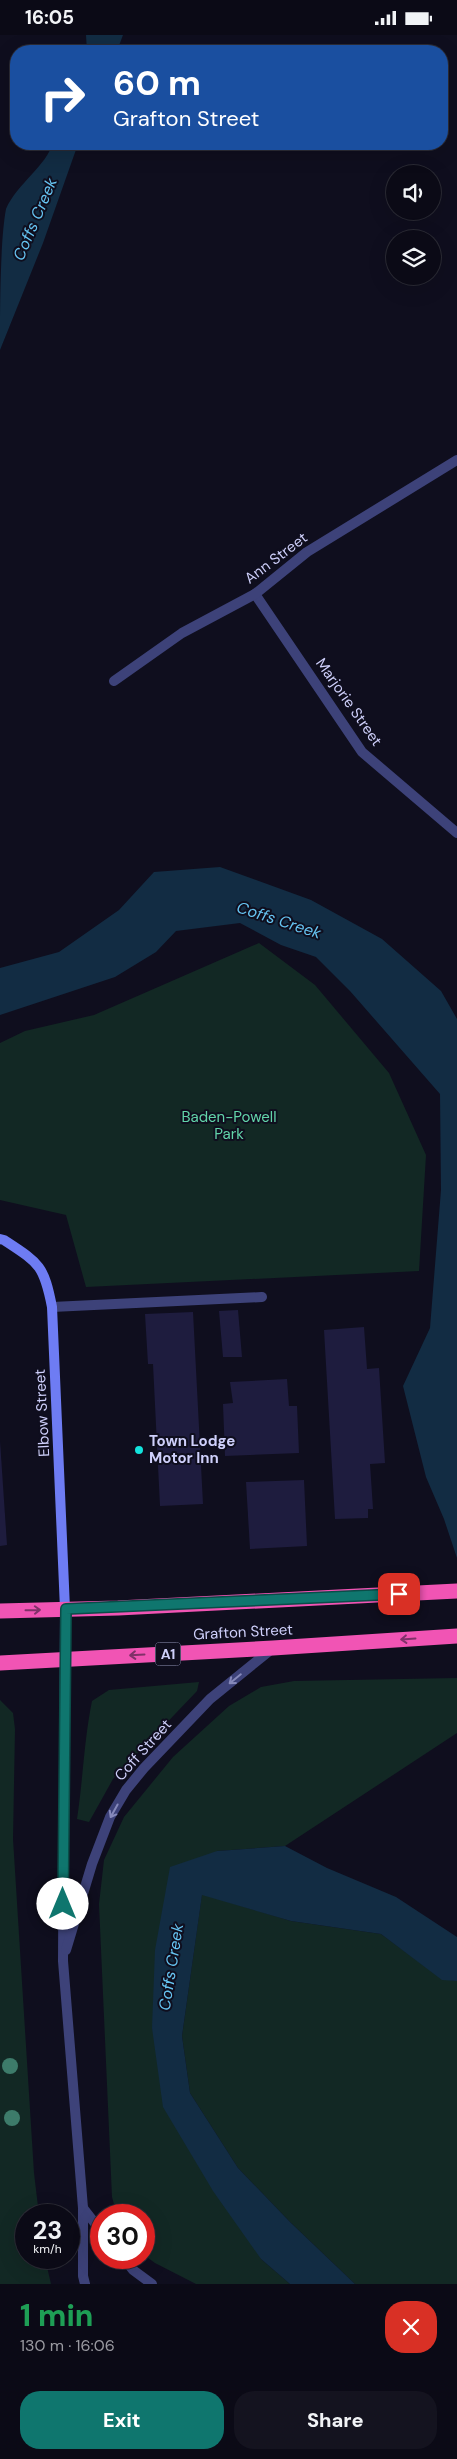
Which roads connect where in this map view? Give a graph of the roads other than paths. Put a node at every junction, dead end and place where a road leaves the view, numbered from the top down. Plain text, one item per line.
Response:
1 (457, 461) edge
2 (255, 594) junction
3 (114, 681) dead end
4 (457, 833) edge
5 (0, 1239) edge
6 (262, 1297) dead end
7 (52, 1307) junction
8 (457, 1591) edge
9 (66, 1609) junction
10 (0, 1611) edge
11 (457, 1636) edge
12 (273, 1649) junction
13 (64, 1659) junction
14 (0, 1663) edge
15 (63, 1961) junction
16 (83, 2209) junction
17 (90, 2218) edge
18 (132, 2269) edge
19 (86, 2284) edge
20 (152, 2284) edge

1 - 2 street, Ann Street
2 - 3 street, Ann Street
2 - 4 street, Marjorie Street
5 - 7 street, Elbow Street
6 - 7 street
7 - 9 street, Elbow Street
8 - 9 highway, Grafton Street
10 -> 9 highway, Grafton Street
9 - 13 street, Coff Street
11 -> 12 highway, Grafton Street / A1
12 -> 13 highway, Grafton Street / A1
12 -> 15 street, Coff Street
13 - 14 highway, Grafton Street / A1
13 - 15 street, Coff Street
15 - 16 street, Coff Street
16 - 17 street
16 - 19 street, Coff Street
18 - 20 street

